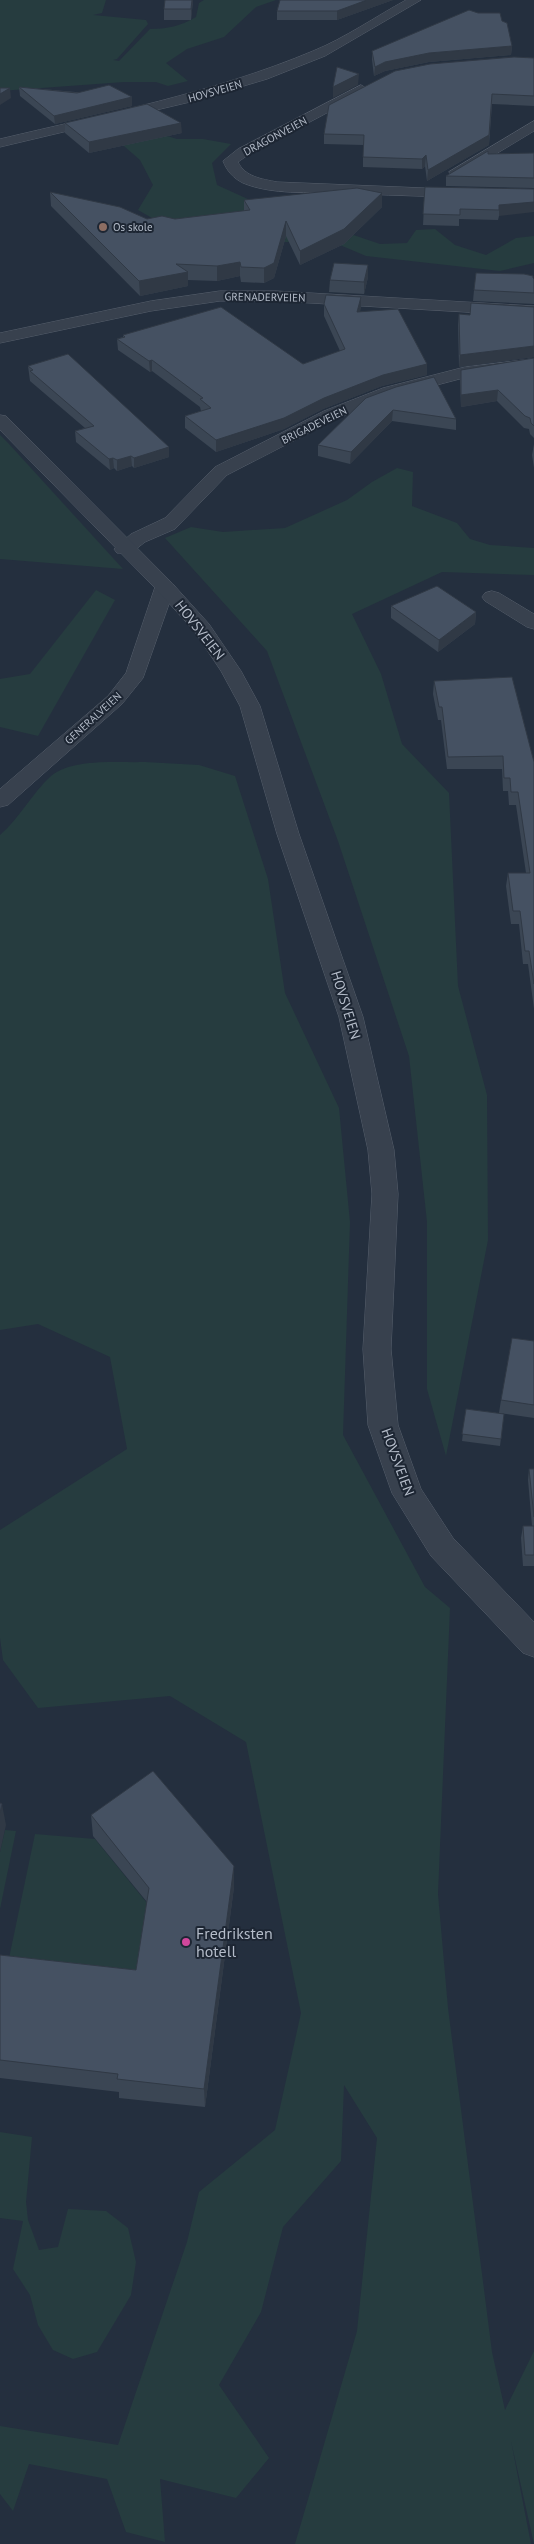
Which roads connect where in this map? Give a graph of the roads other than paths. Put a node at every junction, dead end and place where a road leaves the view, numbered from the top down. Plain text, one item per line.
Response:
1 (415, 0) edge
2 (374, 83) edge
3 (534, 125) edge
4 (0, 143) edge
5 (424, 192) junction
6 (534, 194) edge
7 (534, 311) edge
8 (0, 338) edge
9 (534, 364) edge
10 (0, 420) edge
11 (124, 548) junction
12 (165, 587) junction
13 (492, 597) dead end
14 (534, 623) edge
15 (0, 800) edge
16 (534, 1643) edge

1 - 4 street, HOVSVEIEN
2 - 5 street, DRAGONVEIEN
3 - 5 street
5 - 6 street, DRAGONVEIEN
7 - 8 street, GRENADERVEIEN
9 - 11 street, BRIGADEVEIEN
10 - 11 street, HOVSVEIEN
11 - 12 street, HOVSVEIEN
12 - 15 street, GENERALVEIEN
12 - 16 street, HOVSVEIEN
13 - 14 street

